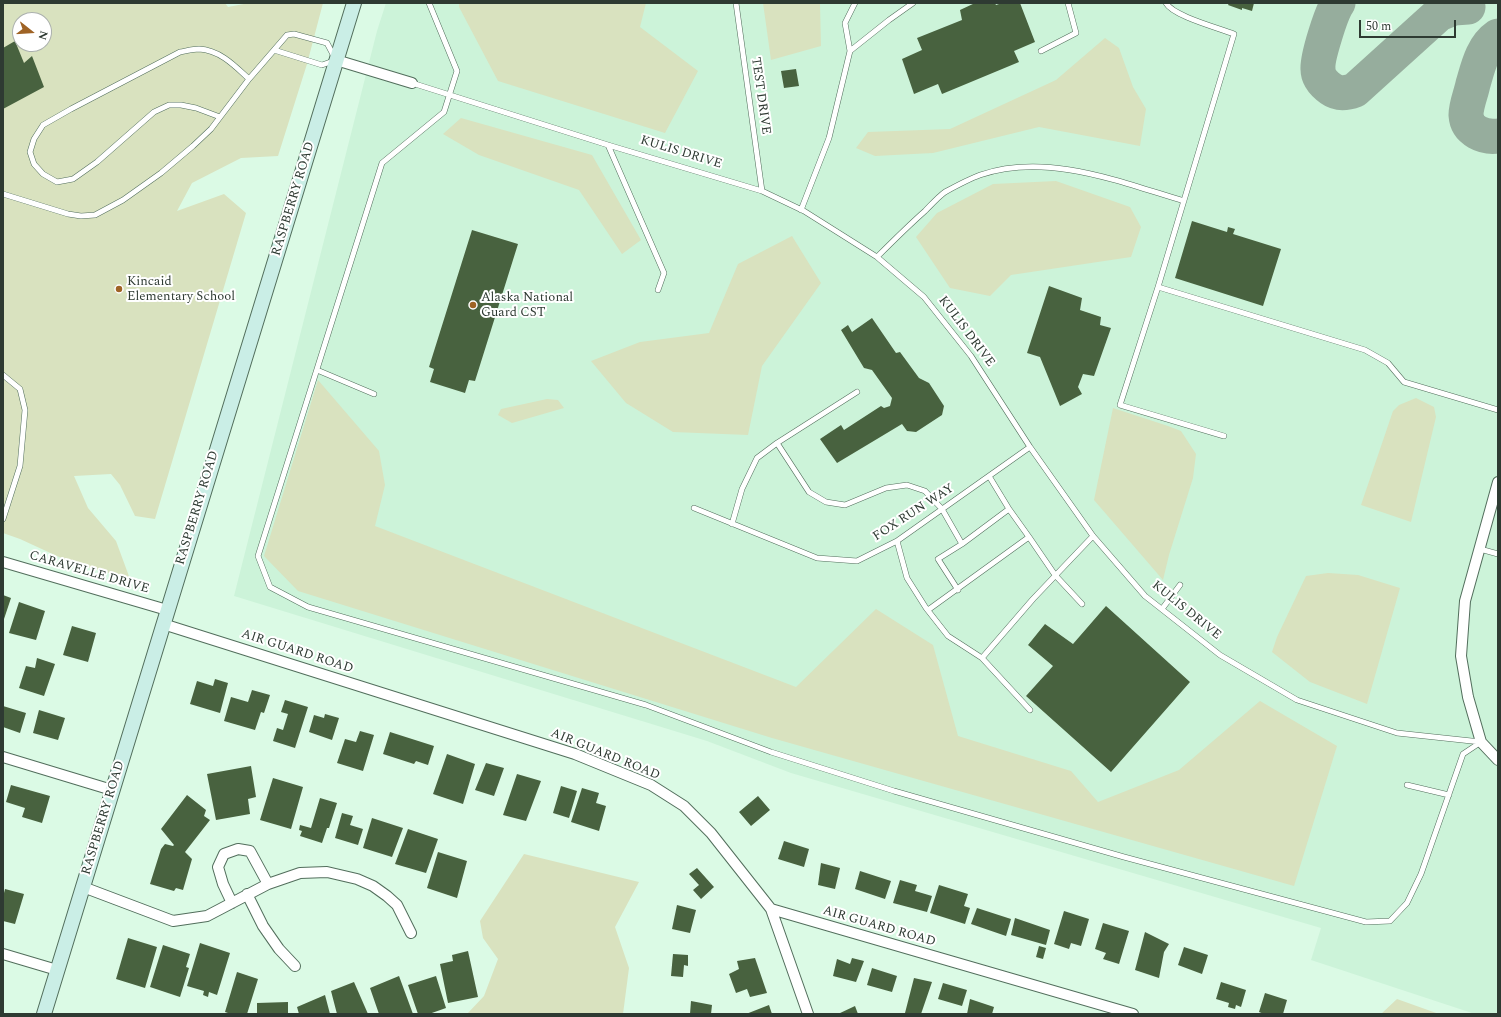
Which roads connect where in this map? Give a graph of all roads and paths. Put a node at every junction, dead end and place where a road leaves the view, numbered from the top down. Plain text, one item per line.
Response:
1 (354, 3) edge
2 (430, 3) edge
3 (736, 3) edge
4 (855, 3) edge
5 (913, 3) edge
6 (1068, 3) edge
7 (1166, 3) edge
8 (274, 50) junction
9 (850, 51) junction
10 (1041, 51) dead end
11 (336, 60) junction
12 (250, 79) junction
13 (412, 83) joint
14 (449, 95) junction
15 (220, 117) junction
16 (608, 145) junction
17 (762, 191) junction
18 (3, 194) edge
19 (1184, 201) junction
20 (800, 210) junction
21 (877, 257) junction
22 (1158, 288) junction
23 (658, 290) dead end
24 (317, 370) junction
25 (3, 375) edge
26 (857, 392) dead end
27 (374, 394) dead end
28 (1498, 410) edge
29 (1224, 436) dead end
30 (777, 443) junction
31 (1030, 446) junction
32 (989, 476) junction
33 (1498, 482) edge
34 (694, 508) dead end
35 (942, 509) junction
36 (1009, 509) junction
37 (3, 520) edge
38 (732, 524) junction
39 (1093, 536) junction
40 (1029, 537) junction
41 (896, 541) junction
42 (962, 544) junction
43 (1480, 549) junction
44 (1498, 554) edge
45 (3, 562) edge
46 (1055, 575) junction
47 (1180, 585) dead end
48 (958, 590) junction
49 (1082, 604) dead end
50 (1162, 609) junction
51 (167, 610) junction
52 (928, 610) junction
53 (163, 624) junction
54 (982, 658) junction
55 (1030, 710) dead end
56 (1481, 742) junction
57 (3, 756) edge
58 (1498, 760) edge
59 (1407, 785) dead end
60 (112, 790) junction
61 (1449, 795) junction
62 (268, 884) junction
63 (83, 887) junction
64 (247, 894) junction
65 (232, 903) junction
66 (771, 909) junction
67 (410, 933) dead end
68 (3, 954) edge
69 (296, 966) dead end
70 (58, 970) junction
71 (44, 1014) edge
72 (808, 1014) edge
73 (1133, 1014) edge

1 - 11 main road, RASPBERRY ROAD
2 - 14 lane
3 - 17 lane, TEST DRIVE
4 - 9 lane
5 - 9 lane
6 - 10 lane
7 - 19 lane
8 - 11 lane
8 - 11 lane
8 - 12 lane
9 - 20 lane
11 - 13 street, KULIS DRIVE
11 - 51 main road, RASPBERRY ROAD
12 - 15 lane
12 - 15 lane
13 - 14 lane, KULIS DRIVE
14 - 16 lane, KULIS DRIVE
14 - 24 lane
15 - 18 lane
16 - 17 lane, KULIS DRIVE
16 - 23 lane
17 - 20 lane, KULIS DRIVE
19 - 21 lane
19 - 22 lane
20 - 21 lane, KULIS DRIVE
21 - 31 lane, KULIS DRIVE
22 - 28 lane
22 - 29 lane
24 - 27 lane
24 - 61 lane
25 - 37 lane
26 - 30 lane
30 - 35 lane
30 - 38 lane
31 - 32 lane, FOX RUN WAY
31 - 39 lane, KULIS DRIVE
32 - 35 lane, FOX RUN WAY
32 - 36 lane
33 - 43 street
34 - 38 lane, FOX RUN WAY
35 - 41 lane, FOX RUN WAY
35 - 42 lane
36 - 40 lane
36 - 42 lane
38 - 41 lane, FOX RUN WAY
39 - 46 lane
39 - 50 lane, KULIS DRIVE
40 - 46 lane
40 - 48 lane
41 - 52 lane
42 - 48 lane
43 - 44 lane
43 - 56 street
45 - 51 street, CARAVELLE DRIVE
46 - 49 lane
46 - 54 lane
47 - 50 lane
48 - 52 lane
50 - 56 lane, KULIS DRIVE
51 - 53 main road, RASPBERRY ROAD
52 - 54 lane
53 - 60 main road, RASPBERRY ROAD
53 - 66 street, AIR GUARD ROAD
54 - 55 lane
56 - 58 street
56 - 61 lane
57 - 60 street
59 - 61 lane
60 - 63 main road, RASPBERRY ROAD
62 - 64 street
62 - 65 street
62 - 67 street
63 - 65 street
63 - 70 main road, RASPBERRY ROAD
64 - 65 street
64 - 69 street
66 - 72 street
66 - 73 street, AIR GUARD ROAD
68 - 70 street
70 - 71 main road, RASPBERRY ROAD

